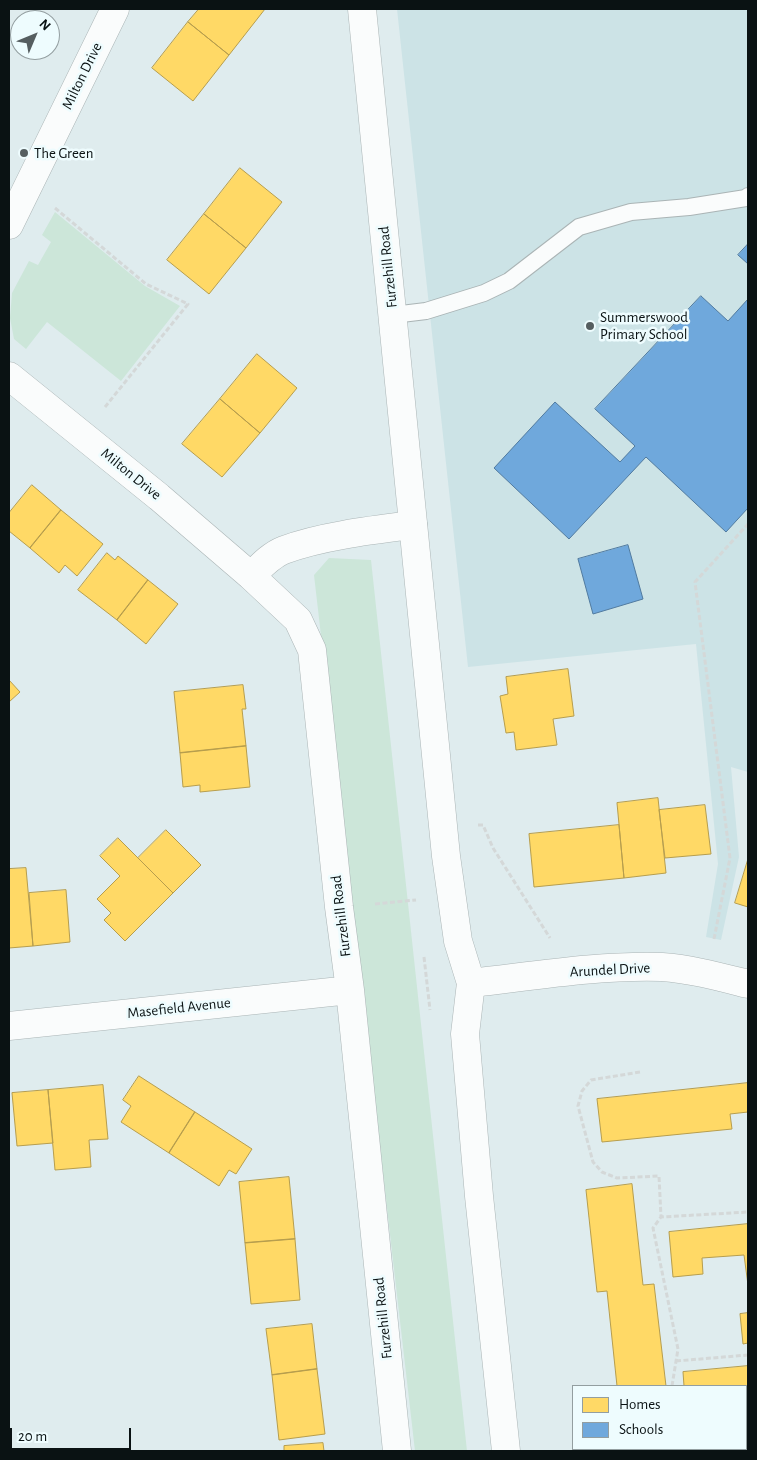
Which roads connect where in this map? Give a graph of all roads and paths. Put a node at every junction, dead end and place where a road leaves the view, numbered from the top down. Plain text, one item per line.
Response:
1 (115, 9) edge
2 (362, 9) edge
3 (748, 196) edge
4 (53, 206) dead end
5 (9, 225) edge
6 (393, 315) junction
7 (9, 376) edge
8 (104, 409) dead end
9 (748, 524) edge
10 (413, 525) junction
11 (251, 576) junction
12 (483, 825) dead end
13 (416, 890) dead end
14 (339, 907) junction
15 (714, 938) dead end
16 (555, 945) dead end
17 (423, 950) dead end
18 (471, 983) junction
19 (748, 984) edge
20 (350, 990) junction
21 (431, 1019) dead end
22 (9, 1026) edge
23 (640, 1072) dead end
24 (748, 1212) edge
25 (661, 1217) junction
26 (748, 1355) edge
27 (676, 1361) junction
28 (672, 1385) edge
29 (397, 1451) edge
30 (506, 1451) edge

1 - 5 street, Milton Drive
2 - 6 street, Furzehill Road
3 - 6 lane
4 - 8 path
6 - 10 street, Furzehill Road
7 - 11 street, Milton Drive
9 - 15 path
10 - 11 street
10 - 18 street, Furzehill Road
11 - 14 street, Furzehill Road
12 - 16 path
13 - 14 path
14 - 20 street, Furzehill Road
17 - 21 path
18 - 19 street, Arundel Drive
18 - 30 street, Furzehill Road
20 - 22 street, Masefield Avenue
20 - 29 street, Furzehill Road
23 - 25 path
24 - 25 path
25 - 27 path
26 - 27 path
27 - 28 path

